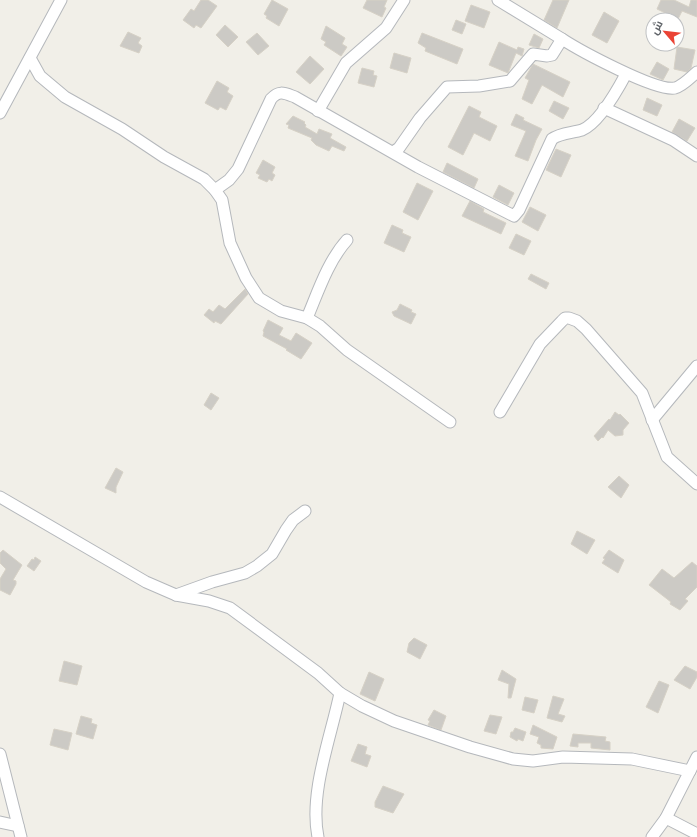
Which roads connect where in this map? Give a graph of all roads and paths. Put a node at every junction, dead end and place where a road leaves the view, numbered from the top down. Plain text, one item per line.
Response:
1 (61, 0) edge
2 (404, 0) edge
3 (498, 0) edge
4 (562, 39) junction
5 (30, 58) junction
6 (697, 72) edge
7 (626, 74) junction
8 (604, 108) junction
9 (318, 111) junction
10 (0, 113) edge
11 (393, 152) junction
12 (697, 156) edge
13 (216, 190) junction
14 (347, 240) dead end
15 (308, 318) junction
16 (697, 366) edge
17 (500, 412) dead end
18 (652, 420) junction
19 (450, 422) dead end
20 (697, 484) edge
21 (0, 497) edge
22 (305, 511) dead end
23 (176, 595) junction
24 (340, 693) junction
25 (0, 754) edge
26 (697, 757) edge
27 (690, 771) junction
28 (666, 818) junction
29 (0, 822) edge
30 (19, 832) edge
31 (697, 834) edge
32 (318, 837) edge
33 (652, 837) edge

1 - 5 street
2 - 9 street
3 - 4 street
4 - 7 street
4 - 11 street
5 - 10 street
5 - 13 street
6 - 7 street
7 - 8 street
8 - 11 street
8 - 12 street
9 - 11 street
9 - 13 street
13 - 15 street
14 - 15 street
15 - 19 street
16 - 18 street
17 - 18 street
18 - 20 street
21 - 23 street
22 - 23 street
23 - 24 street
24 - 27 street
24 - 32 street
25 - 30 street
26 - 27 street
27 - 28 street
28 - 31 street
28 - 33 street
29 - 30 street

